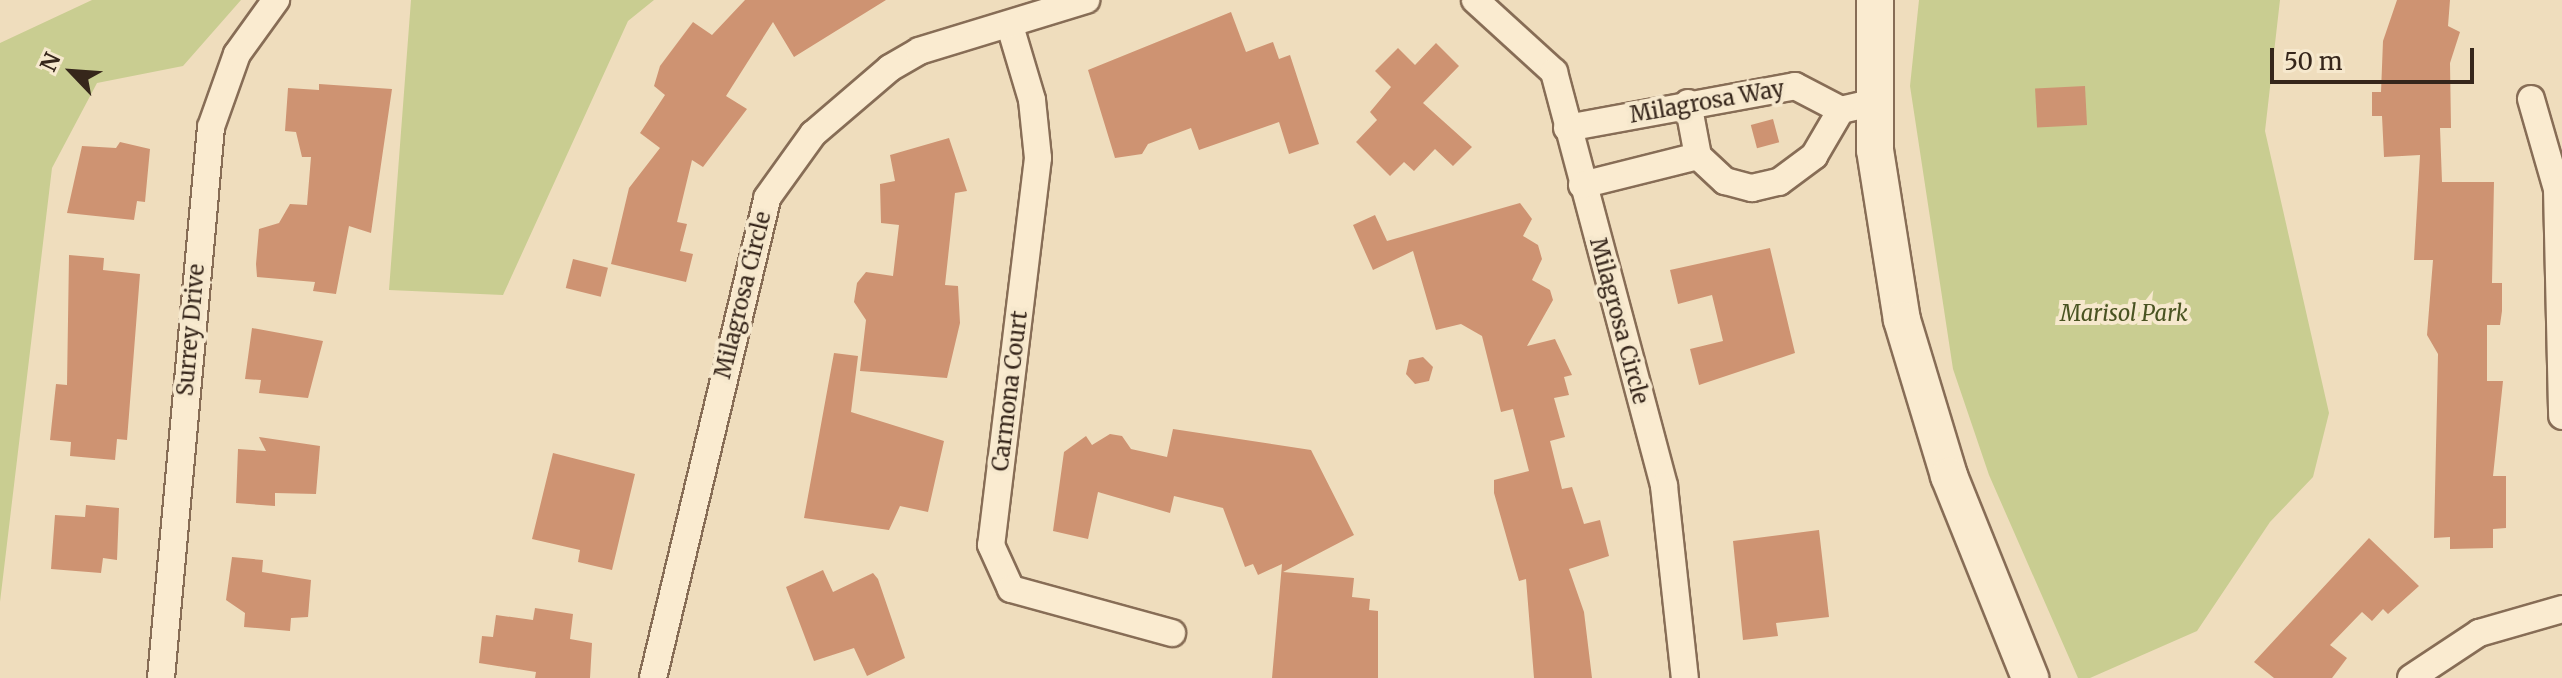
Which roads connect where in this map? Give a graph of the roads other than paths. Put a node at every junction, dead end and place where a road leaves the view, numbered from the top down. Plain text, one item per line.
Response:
1 (276, 0) edge
2 (1086, 0) edge
3 (1475, 0) edge
4 (1875, 0) edge
5 (1010, 26) junction
6 (2531, 99) dead end
7 (1688, 103) junction
8 (1856, 107) junction
9 (1567, 128) junction
10 (1698, 156) junction
11 (1582, 185) junction
12 (2562, 416) edge
13 (2562, 609) edge
14 (1172, 633) dead end
15 (161, 678) edge
16 (653, 678) edge
17 (1685, 678) edge
18 (2030, 678) edge
19 (2411, 678) edge

1 - 15 street, Surrey Drive
2 - 5 street, Milagrosa Circle
3 - 9 street, Milagrosa Circle
4 - 8 street
5 - 14 street, Carmona Court
5 - 16 street, Milagrosa Circle
6 - 12 street
7 - 8 street, Milagrosa Way
7 - 9 street, Milagrosa Way
7 - 10 street
8 - 10 street
8 - 18 street
9 - 11 street, Milagrosa Circle
10 - 11 street
11 - 17 street, Milagrosa Circle
13 - 19 street

